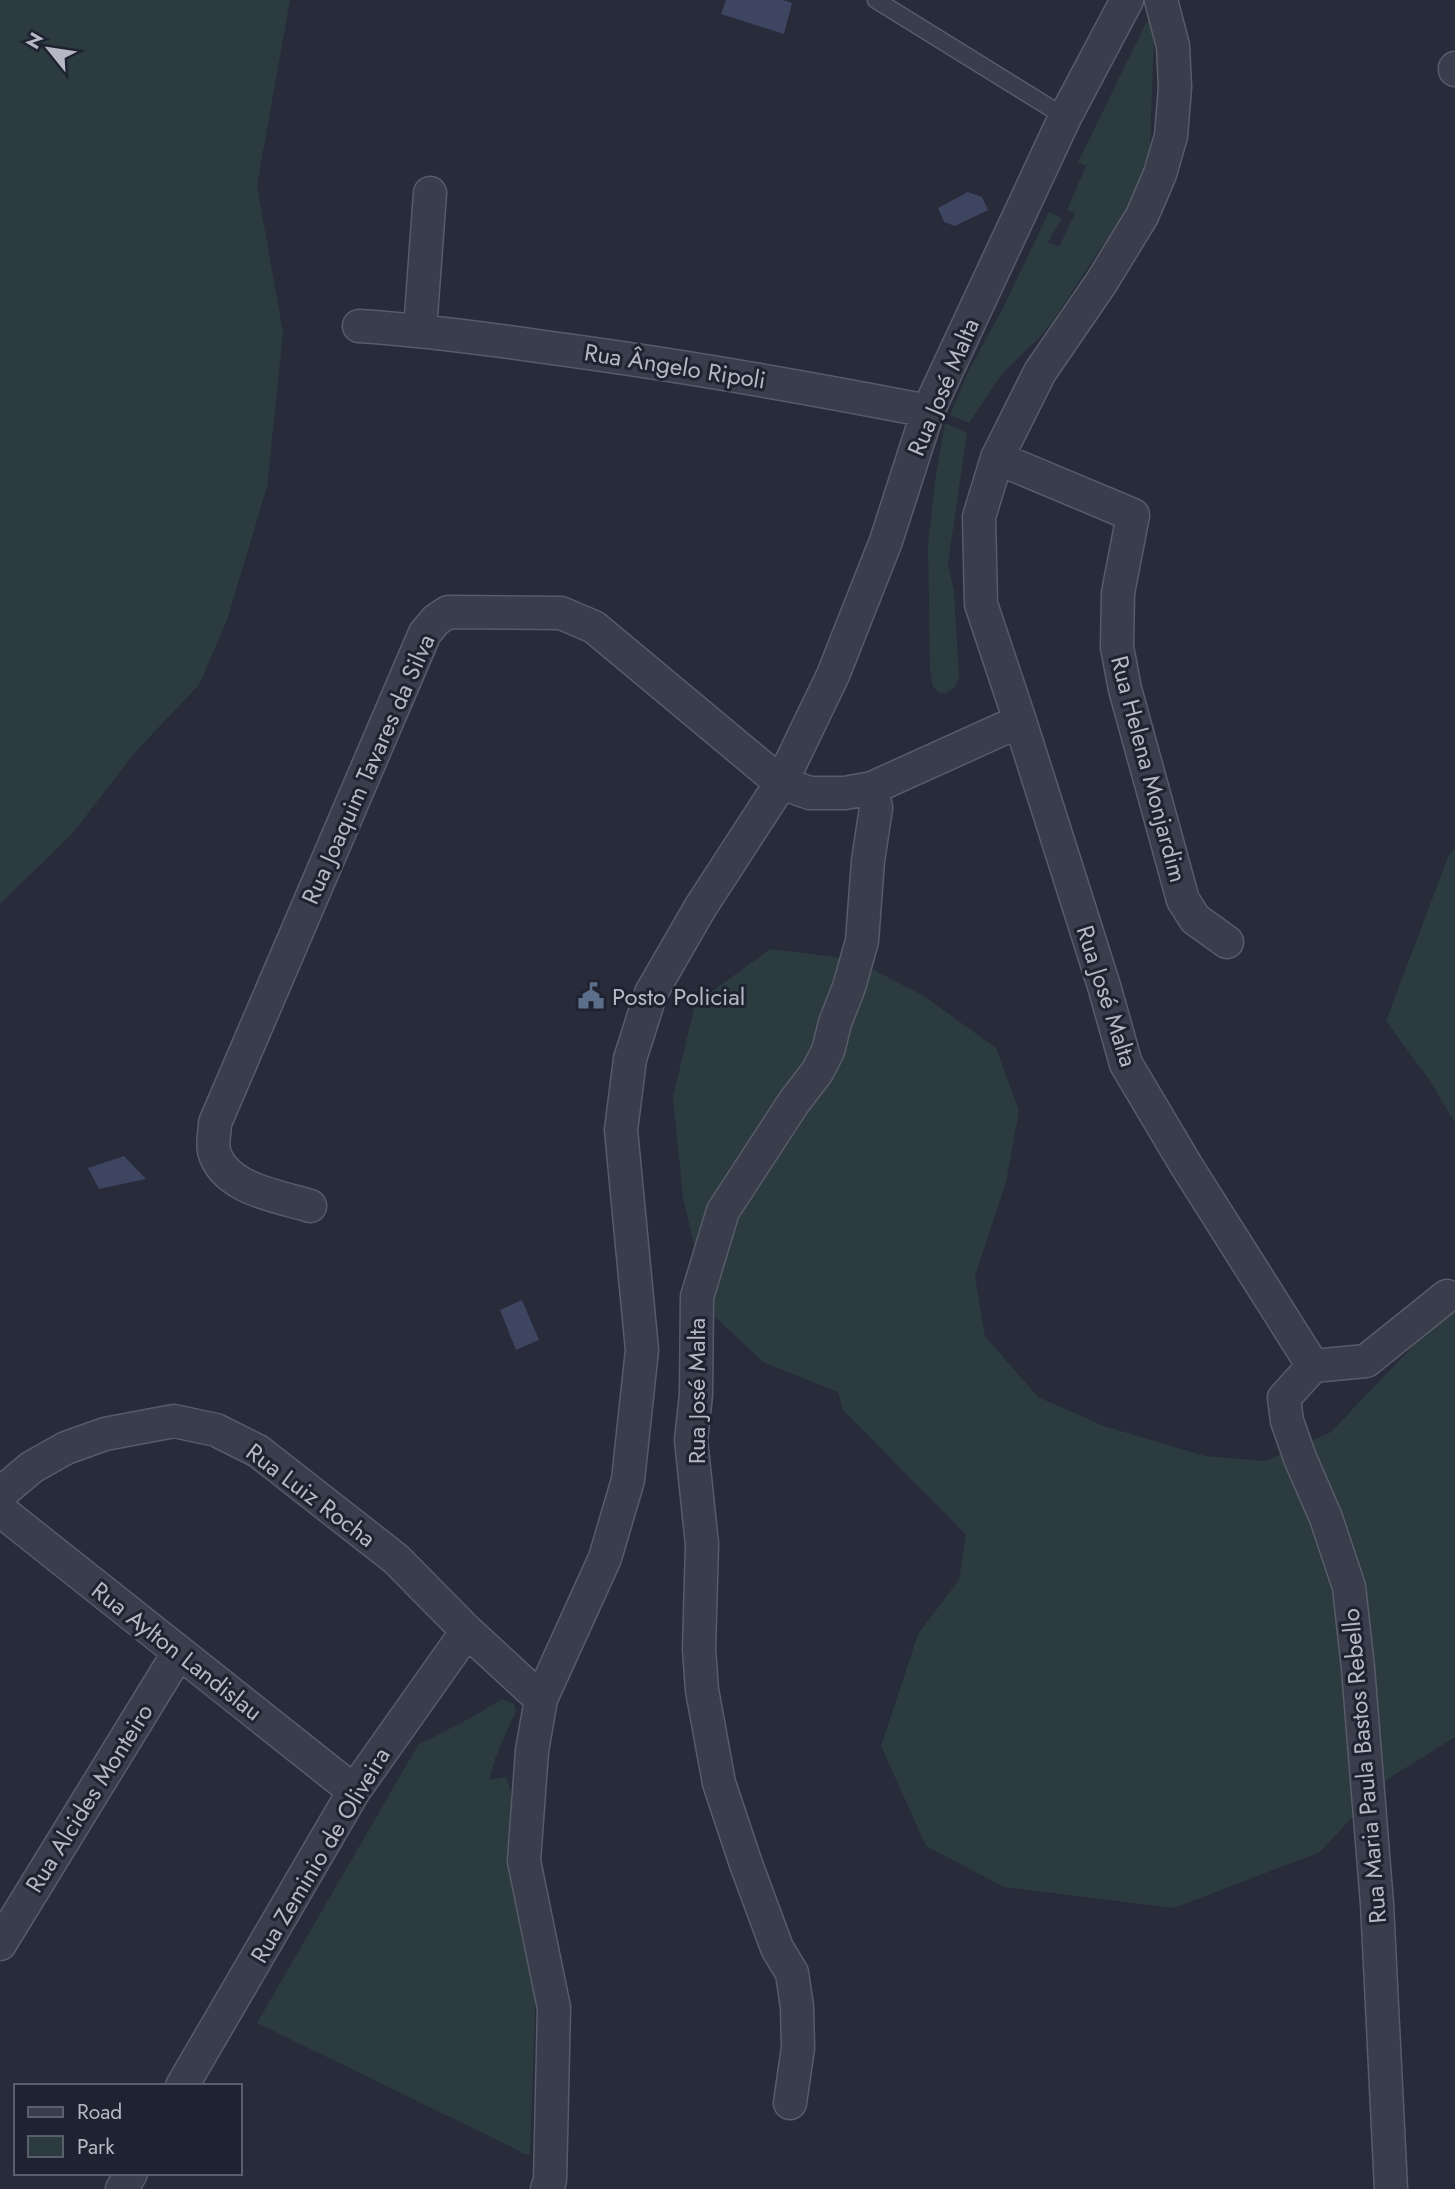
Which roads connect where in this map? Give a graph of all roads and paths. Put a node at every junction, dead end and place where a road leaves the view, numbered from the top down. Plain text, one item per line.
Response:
1 (876, 0) edge
2 (1127, 0) edge
3 (1161, 0) edge
4 (1065, 117) junction
5 (430, 194) dead end
6 (359, 326) dead end
7 (420, 330) junction
8 (928, 411) junction
9 (997, 458) junction
10 (1020, 721) junction
11 (781, 783) junction
12 (872, 788) junction
13 (1227, 942) dead end
14 (310, 1206) dead end
15 (1447, 1296) dead end
16 (1313, 1366) junction
17 (0, 1494) edge
18 (0, 1510) edge
19 (467, 1631) junction
20 (179, 1652) junction
21 (541, 1699) junction
22 (354, 1791) junction
23 (0, 1944) edge
24 (183, 2084) edge
25 (790, 2103) dead end
26 (547, 2189) edge
27 (1395, 2189) edge

1 - 4 lane
2 - 4 street, Rua José Malta
3 - 9 street, Rua José Malta
4 - 8 street, Rua José Malta
5 - 7 street
6 - 7 street, Rua Ângelo Ripoli
7 - 8 street, Rua Ângelo Ripoli
8 - 11 street, Rua José Malta
9 - 10 street, Rua José Malta
9 - 13 street, Rua Helena Monjardim
10 - 12 street
10 - 16 street, Rua José Malta
11 - 12 street
11 - 14 street, Rua Joaquim Tavares da Silva
11 - 21 street, Rua José Malta
12 - 25 street, Rua José Malta
15 - 16 street
16 - 27 street, Rua Maria Paula Bastos Rebello
17 - 19 street, Rua Luiz Rocha
18 - 20 street, Rua Aylton Landislau
19 - 21 street, Rua Luiz Rocha
19 - 22 street, Rua Zeminio de Oliveira
20 - 22 street, Rua Aylton Landislau
20 - 23 street, Rua Alcides Monteiro
21 - 26 street, Rua José Malta
22 - 24 street, Rua Zeminio de Oliveira

